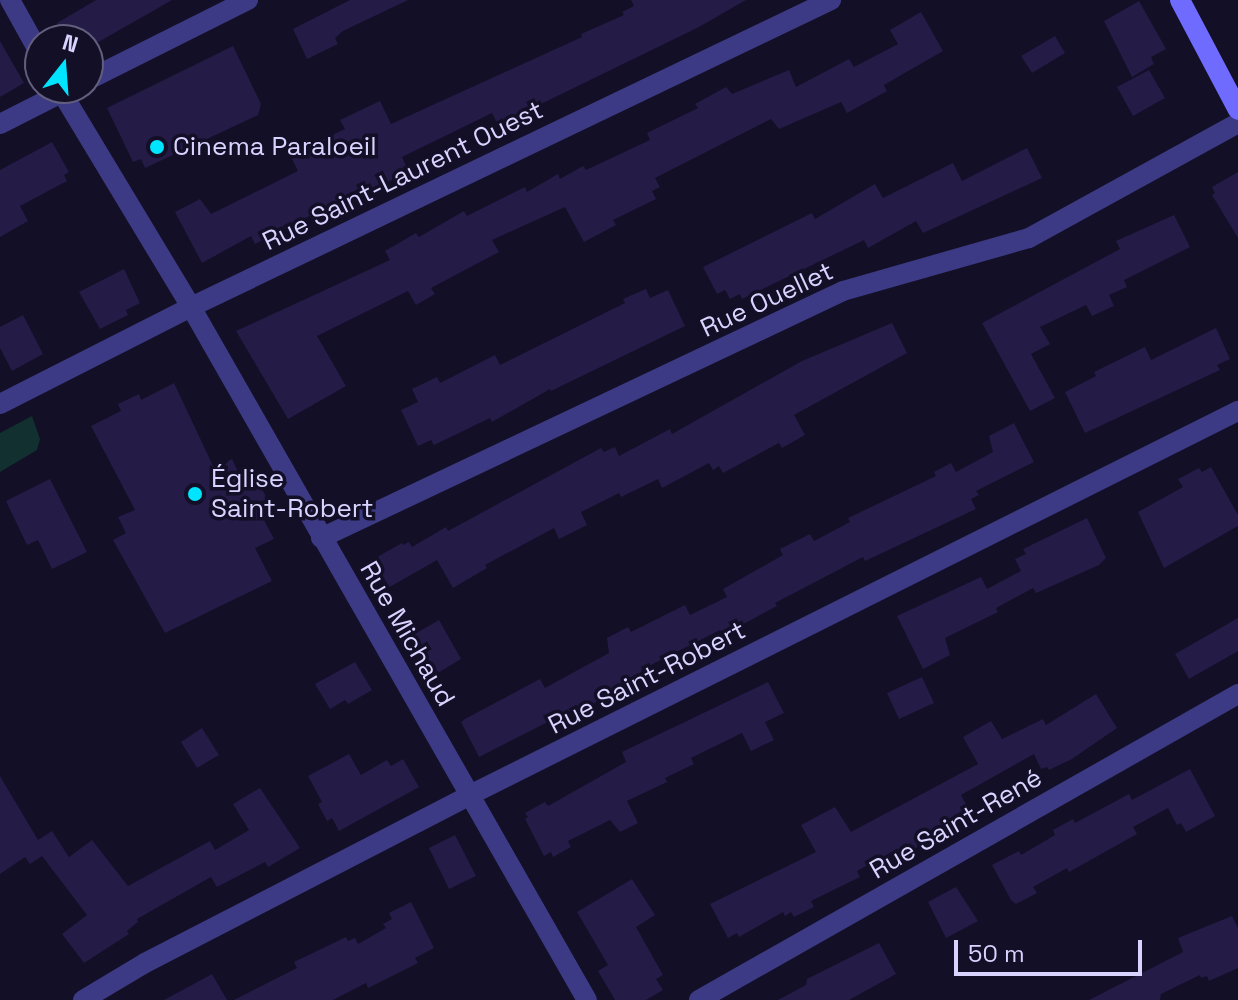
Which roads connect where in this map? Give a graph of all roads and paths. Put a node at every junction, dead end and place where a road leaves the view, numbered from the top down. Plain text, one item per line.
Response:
1 (10, 0) edge
2 (248, 0) edge
3 (831, 0) edge
4 (1180, 0) edge
5 (24, 25) edge
6 (104, 72) edge
7 (37, 104) edge
8 (73, 104) edge
9 (1237, 110) edge
10 (0, 124) edge
11 (191, 307) junction
12 (0, 404) edge
13 (1238, 411) edge
14 (321, 538) junction
15 (1238, 694) edge
16 (470, 795) junction
17 (83, 1000) edge
18 (587, 1000) edge
19 (699, 1000) edge

1 - 5 street
2 - 6 street
3 - 11 street, Rue Saint-Laurent Ouest
4 - 9 street
7 - 10 street
8 - 11 street, Rue Michaud
9 - 14 street, Rue Ouellet
11 - 12 street, Rue Saint-Laurent Ouest
11 - 14 street, Rue Michaud
13 - 16 street, Rue Saint-Robert
14 - 16 street, Rue Michaud
15 - 19 street, Rue Saint-René
16 - 17 street, Rue Saint-Robert
16 - 18 street, Rue Michaud

